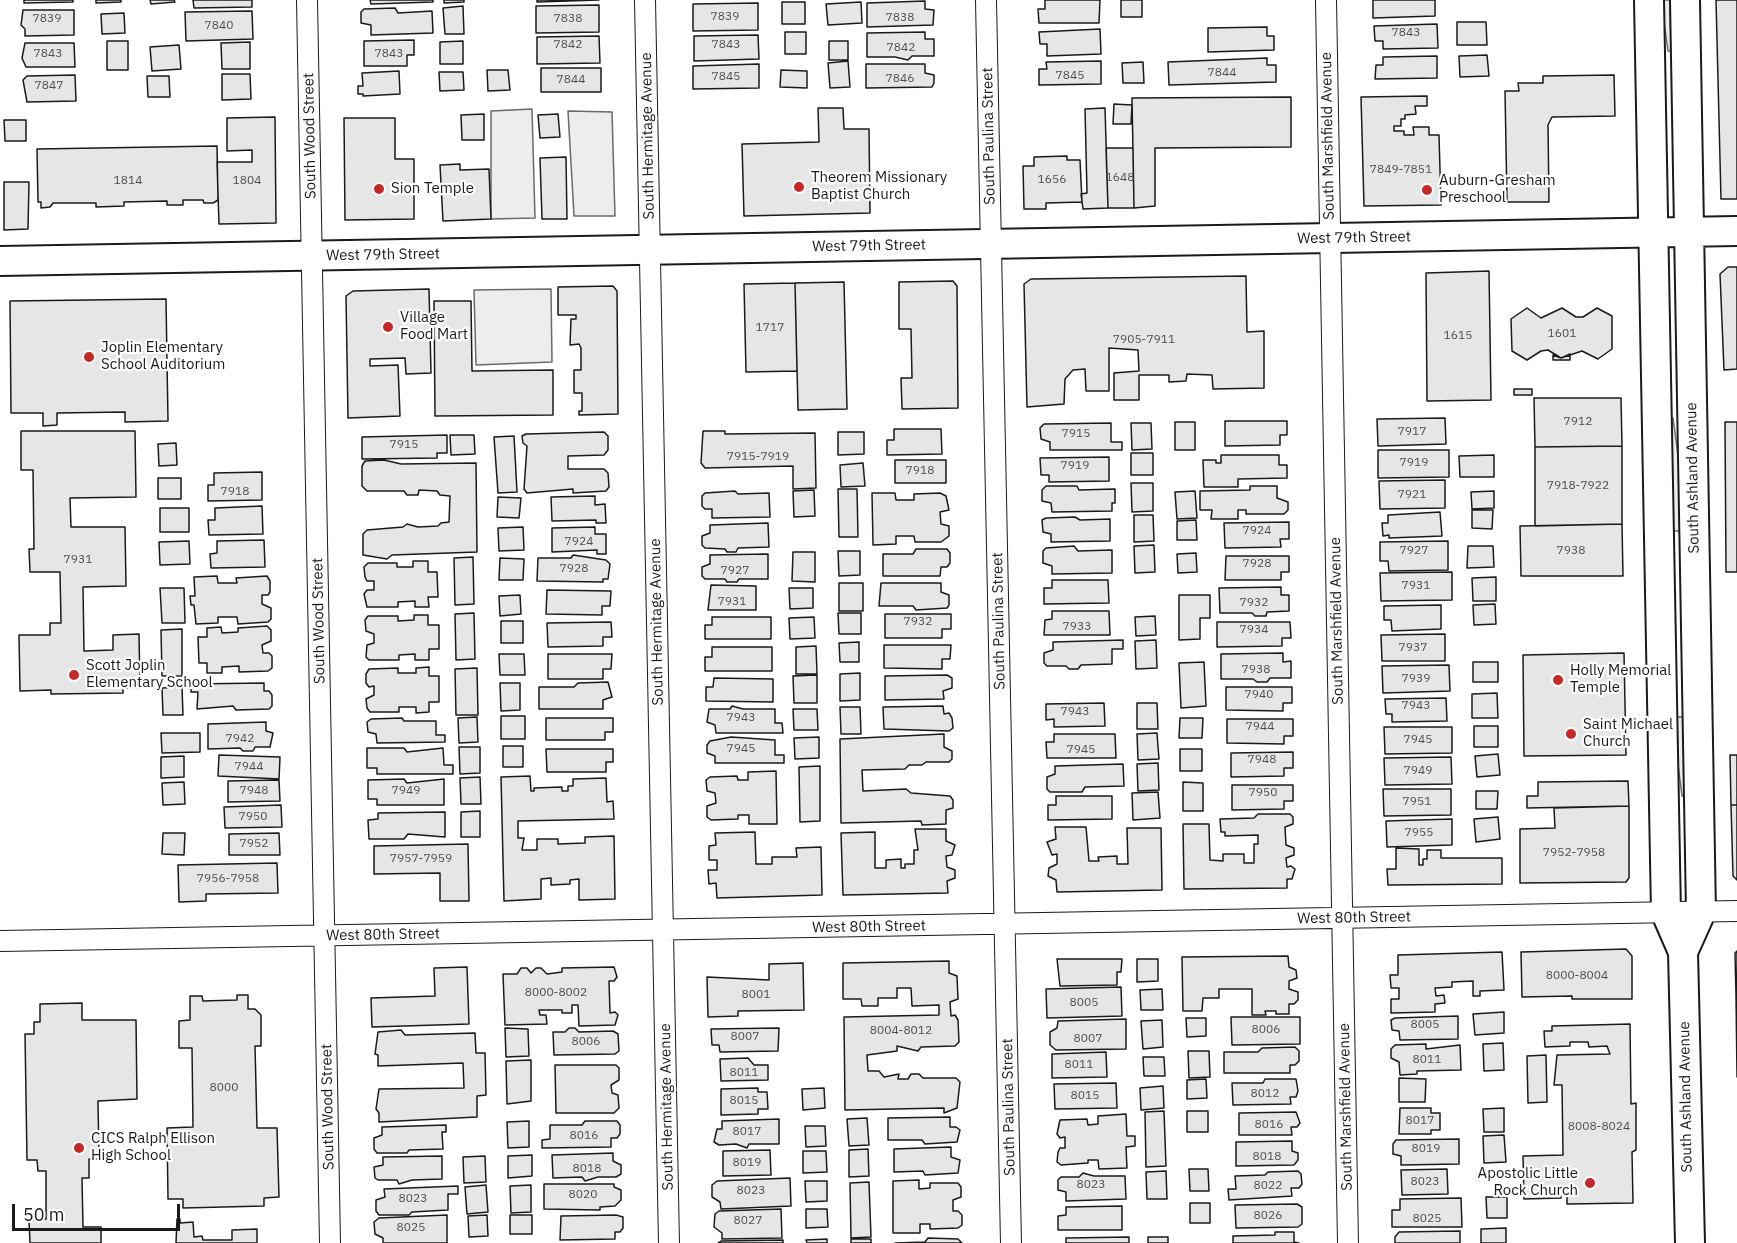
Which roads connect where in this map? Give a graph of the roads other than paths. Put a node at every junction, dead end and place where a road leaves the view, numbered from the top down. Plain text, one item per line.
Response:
1 (307, 0) edge
2 (645, 0) edge
3 (986, 0) edge
4 (1326, 0) edge
5 (1649, 0) edge
6 (1685, 0) edge
7 (1737, 231) edge
8 (1689, 232) junction
9 (1653, 233) junction
10 (1330, 238) junction
11 (991, 244) junction
12 (650, 250) junction
13 (312, 256) junction
14 (0, 261) edge
15 (1737, 911) edge
16 (1701, 912) junction
17 (1666, 913) junction
18 (1343, 918) junction
19 (1005, 924) junction
20 (663, 930) junction
21 (325, 936) junction
22 (0, 941) edge
23 (1683, 952) junction
24 (330, 1243) edge
25 (669, 1243) edge
26 (1011, 1243) edge
27 (1348, 1243) edge
28 (1690, 1243) edge

1 - 13 street, South Wood Street
2 - 12 street, South Hermitage Avenue
3 - 11 street, South Paulina Street
4 - 10 street, South Marshfield Avenue
5 - 9 main road, South Ashland Avenue
6 - 8 main road, South Ashland Avenue
7 - 8 main road, West 79th Street
8 - 9 main road, West 79th Street
8 - 16 main road, South Ashland Avenue
9 - 10 main road, West 79th Street
9 - 17 main road, South Ashland Avenue
10 - 11 main road, West 79th Street
10 - 18 street, South Marshfield Avenue
11 - 12 main road, West 79th Street
11 - 19 street, South Paulina Street
12 - 13 main road, West 79th Street
12 - 20 street, South Hermitage Avenue
13 - 14 main road, West 79th Street
13 - 21 street, South Wood Street
15 - 16 street, West 80th Street
16 - 17 street, West 80th Street
16 - 23 main road, South Ashland Avenue
17 - 18 street, West 80th Street
17 - 23 main road, South Ashland Avenue
18 - 19 street, West 80th Street
18 - 27 street, South Marshfield Avenue
19 - 20 street, West 80th Street
19 - 26 street, South Paulina Street
20 - 21 street, West 80th Street
20 - 25 street, South Hermitage Avenue
21 - 22 street, West 80th Street
21 - 24 street, South Wood Street
23 - 28 main road, South Ashland Avenue

